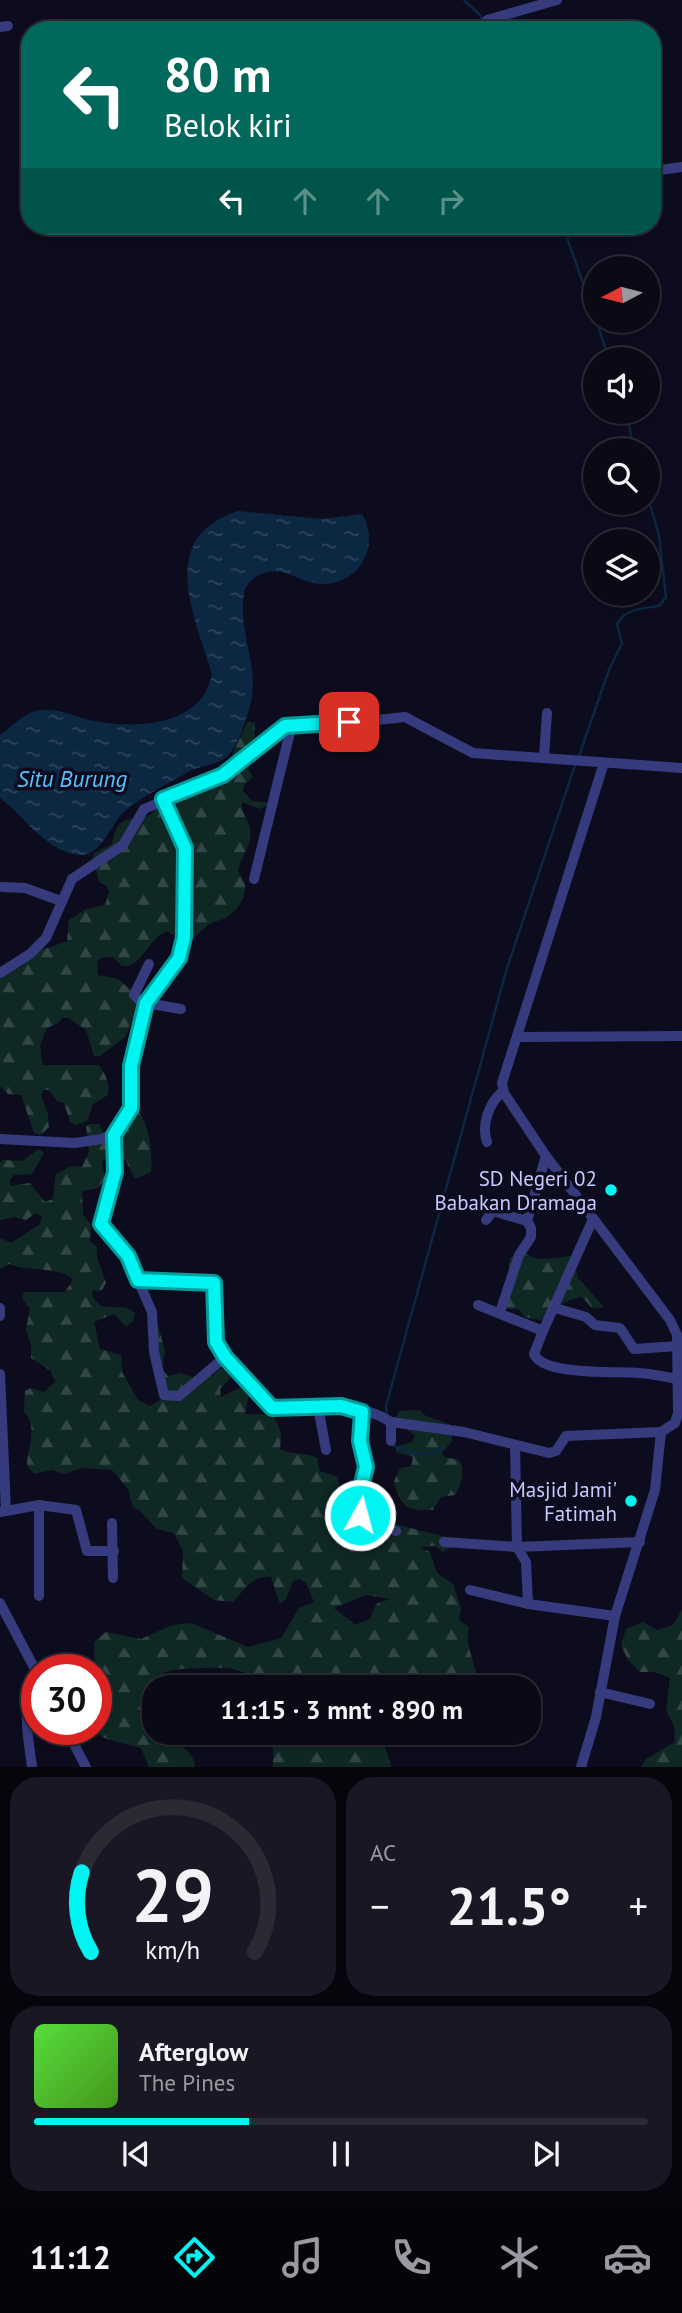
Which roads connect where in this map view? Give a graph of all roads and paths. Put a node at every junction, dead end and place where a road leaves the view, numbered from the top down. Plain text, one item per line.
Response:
1 (557, 0) edge
2 (487, 20) dead end
3 (682, 167) edge
4 (661, 169) edge
5 (547, 713) dead end
6 (292, 724) junction
7 (544, 757) junction
8 (604, 763) junction
9 (682, 768) edge
10 (163, 799) junction
11 (254, 879) dead end
12 (2, 887) dead end
13 (61, 901) junction
14 (149, 964) dead end
15 (0, 973) edge
16 (146, 1005) junction
17 (181, 1009) dead end
18 (682, 1035) edge
19 (517, 1037) junction
20 (503, 1091) junction
21 (114, 1135) junction
22 (0, 1139) edge
23 (486, 1142) dead end
24 (546, 1156) junction
25 (593, 1219) junction
26 (486, 1220) dead end
27 (527, 1221) junction
28 (138, 1280) junction
29 (478, 1305) dead end
30 (0, 1308) edge
31 (555, 1308) junction
32 (500, 1312) junction
33 (0, 1316) edge
34 (543, 1331) junction
35 (678, 1346) junction
36 (225, 1357) junction
37 (0, 1374) edge
38 (681, 1380) edge
39 (318, 1408) junction
40 (362, 1412) junction
41 (387, 1419) junction
42 (679, 1423) edge
43 (661, 1432) junction
44 (391, 1441) dead end
45 (515, 1445) junction
46 (326, 1450) dead end
47 (1, 1456) edge
48 (39, 1505) junction
49 (3, 1512) edge
50 (113, 1523) dead end
51 (396, 1531) dead end
52 (444, 1542) dead end
53 (640, 1542) junction
54 (517, 1547) junction
55 (114, 1551) junction
56 (113, 1578) dead end
57 (470, 1590) dead end
58 (39, 1596) dead end
59 (0, 1603) edge
60 (528, 1604) junction
61 (615, 1616) junction
62 (27, 1654) edge
63 (600, 1692) junction
64 (650, 1703) dead end
65 (30, 1745) edge
66 (74, 1745) edge
67 (32, 1767) edge
68 (86, 1767) edge
69 (581, 1767) edge

1 - 2 street
3 - 4 street
5 - 7 street
6 - 7 street
6 - 10 street
6 - 11 street
7 - 8 street
8 - 9 street
8 - 19 street
10 - 13 street
10 - 16 street
12 - 13 street
13 - 15 street
14 - 16 street
16 - 17 street
16 - 21 street
18 - 19 street
19 - 20 street
20 - 23 street
20 - 24 street
21 - 22 street
21 - 28 street
24 - 25 street
24 - 27 street
25 - 31 street
25 - 35 street
26 - 27 street
27 - 32 street
28 - 36 street
28 - 36 street
29 - 32 street
30 - 33 street
31 - 34 street
31 - 35 street
32 - 34 street
34 - 38 street
35 - 38 street
36 - 39 street
37 - 47 street
38 - 42 street
39 - 40 street
39 - 46 street
40 - 41 street
40 - 51 street
41 - 44 street
41 - 45 street
42 - 43 street
43 - 45 street
43 - 53 street
45 - 54 street
47 - 49 street
48 - 49 street
48 - 55 street
48 - 58 street
50 - 55 street
52 - 54 street
53 - 54 street
53 - 61 street
54 - 60 street
55 - 56 street
57 - 60 street
59 - 62 street
60 - 61 street
61 - 63 street
63 - 64 street
63 - 69 street
65 - 67 street
66 - 68 street

